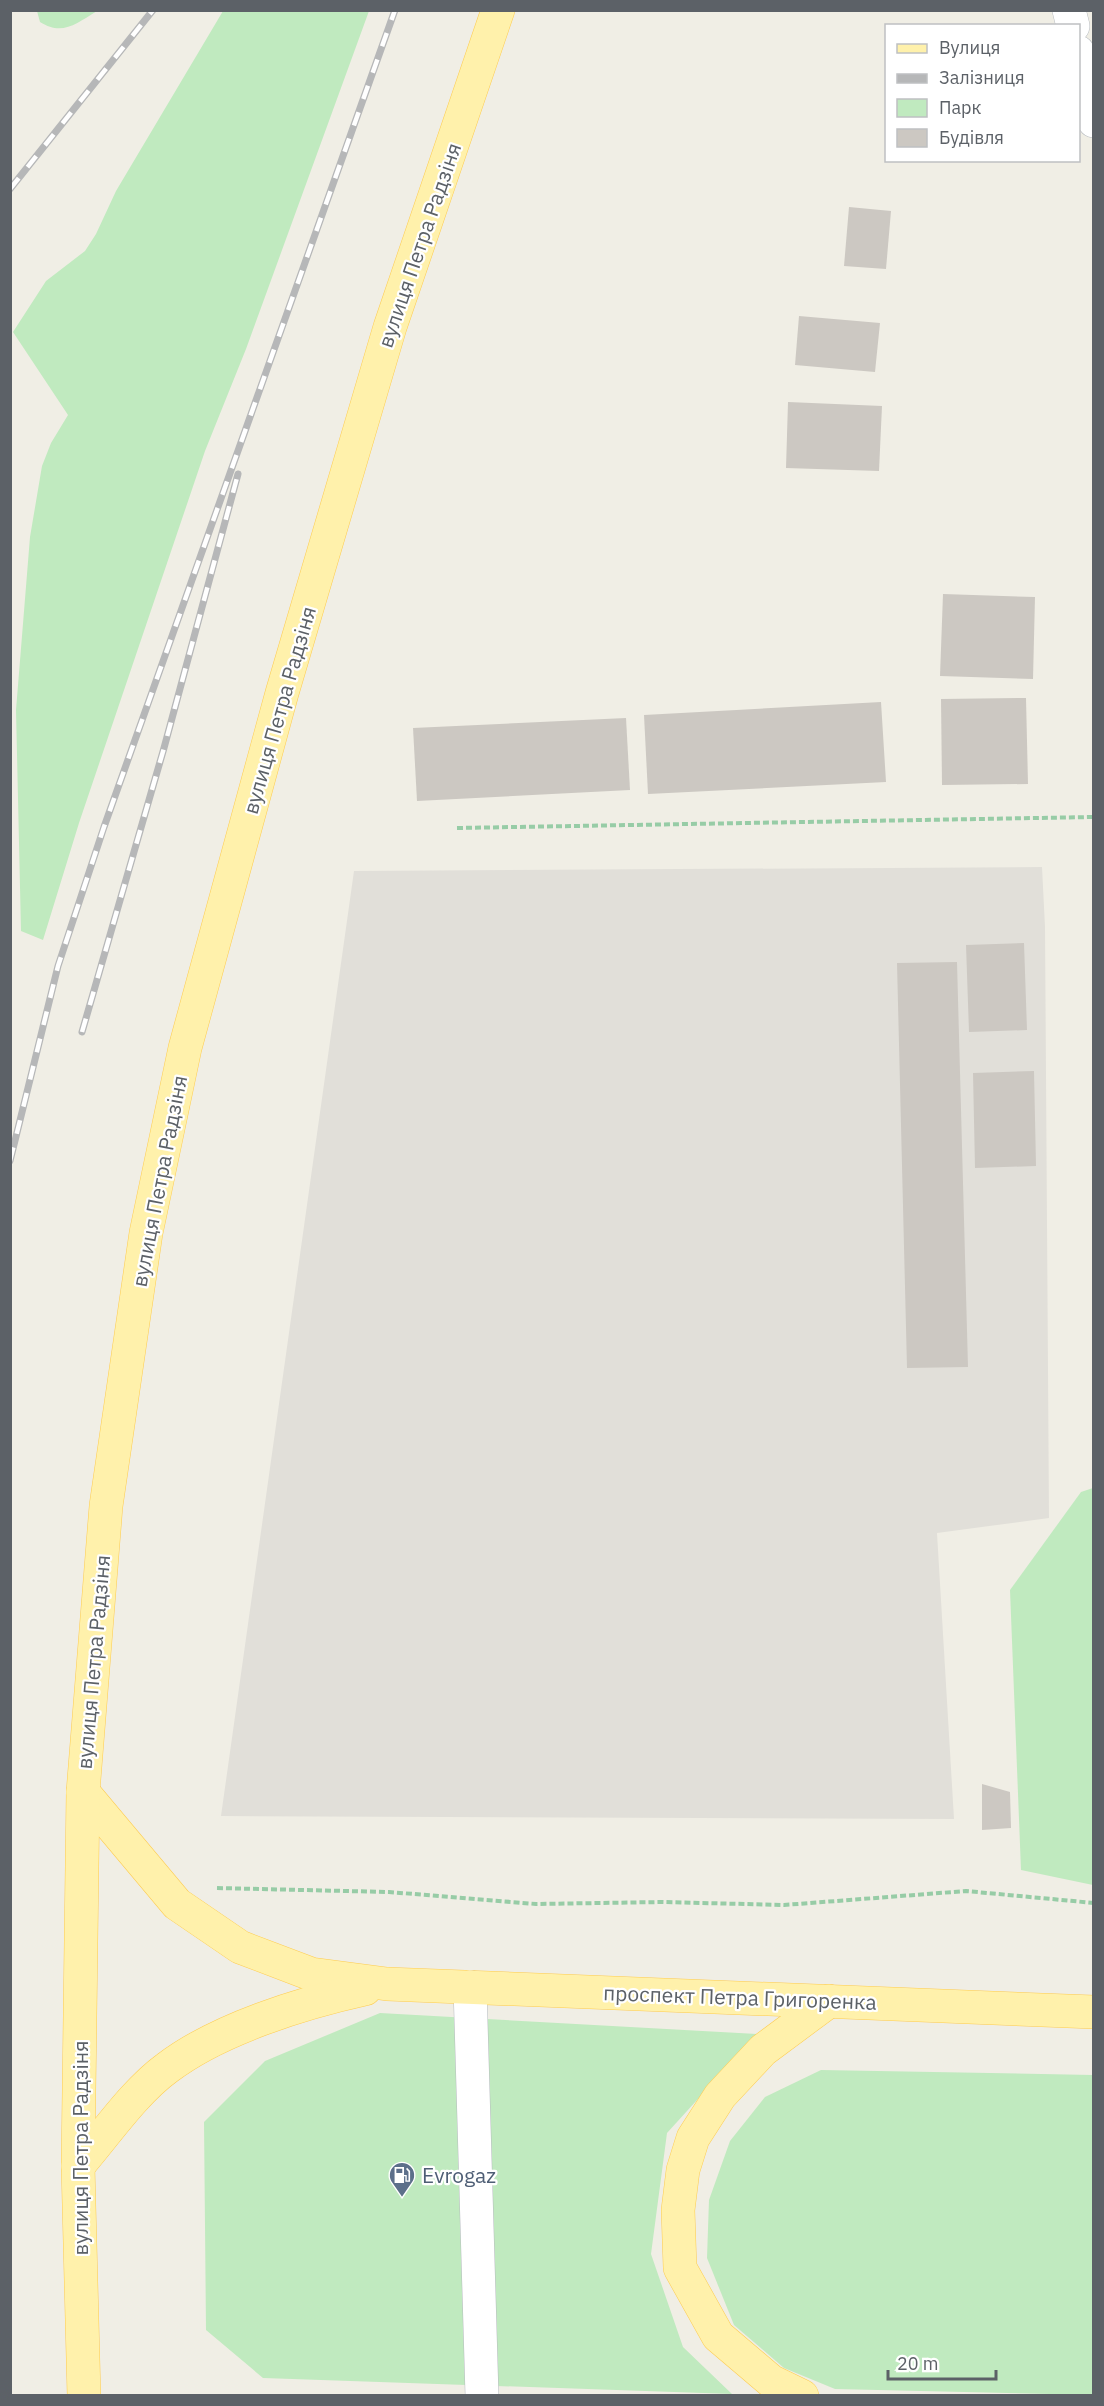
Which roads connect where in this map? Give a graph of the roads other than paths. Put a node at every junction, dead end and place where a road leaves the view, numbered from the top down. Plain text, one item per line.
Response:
1 (498, 10) edge
2 (1080, 61) edge
3 (1094, 121) edge
4 (83, 1792) junction
5 (387, 1984) junction
6 (470, 1987) junction
7 (829, 2001) junction
8 (1094, 2012) edge
9 (78, 2166) junction
10 (84, 2396) edge
11 (482, 2396) edge
12 (802, 2396) edge

1 - 4 main road, вулиця Петра Радзіня
2 - 3 street
4 - 5 main road, проспект Петра Григоренка
4 - 9 main road, вулиця Петра Радзіня
5 - 6 main road, проспект Петра Григоренка
5 - 9 main road, проспект Петра Григоренка
6 - 7 main road, проспект Петра Григоренка
6 - 11 street
7 - 8 main road, проспект Петра Григоренка
7 - 12 main road
9 - 10 main road, вулиця Петра Радзіня

